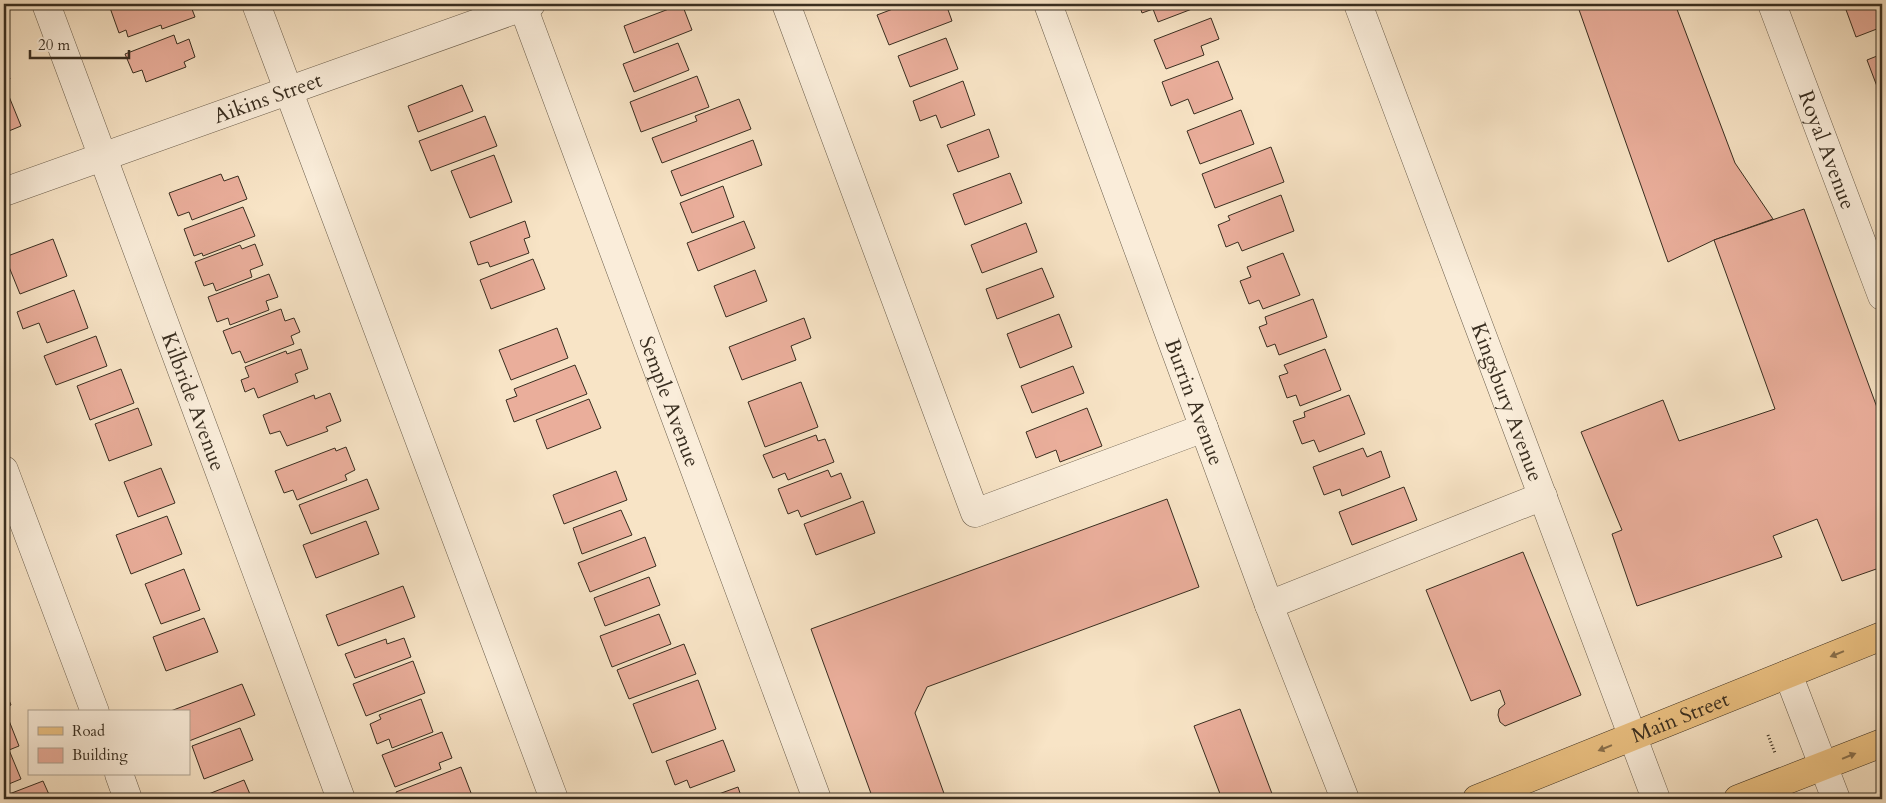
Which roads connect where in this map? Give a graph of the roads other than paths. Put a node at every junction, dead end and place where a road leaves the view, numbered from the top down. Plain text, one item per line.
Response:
1 (46, 4) edge
2 (256, 4) edge
3 (786, 4) edge
4 (1048, 4) edge
5 (1358, 4) edge
6 (1772, 4) edge
7 (526, 5) edge
8 (288, 90) junction
9 (104, 156) junction
10 (4, 192) edge
11 (1882, 296) edge
12 (1204, 428) junction
13 (4, 470) edge
14 (1543, 496) junction
15 (1269, 605) junction
16 (1882, 636) edge
17 (1788, 674) junction
18 (94, 710) edge
19 (1634, 736) junction
20 (1882, 743) edge
21 (1824, 766) junction
22 (120, 776) edge
23 (128, 799) edge
24 (341, 799) edge
25 (554, 799) edge
26 (817, 799) edge
27 (1345, 799) edge
28 (1477, 799) edge
29 (1656, 799) edge
30 (1738, 799) edge
31 (1836, 799) edge

1 - 9 street, Kilbride Avenue
2 - 8 street
3 - 12 street
4 - 12 street, Burrin Avenue
5 - 14 street, Kingsbury Avenue
6 - 11 street, Royal Avenue
7 - 8 street, Aikins Street
7 - 26 street, Semple Avenue
8 - 9 street, Aikins Street
8 - 25 street
9 - 10 street, Aikins Street
9 - 24 street, Kilbride Avenue
12 - 15 street, Burrin Avenue
13 - 18 street
14 - 15 street
14 - 19 street, Kingsbury Avenue
15 - 27 street, Burrin Avenue
16 -> 17 main road, Main Street
17 - 19 main road, Main Street
17 - 21 street
19 -> 28 main road, Main Street
19 - 29 street, Kingsbury Avenue
21 -> 20 main road
21 - 30 main road
21 - 31 street
22 - 23 street

